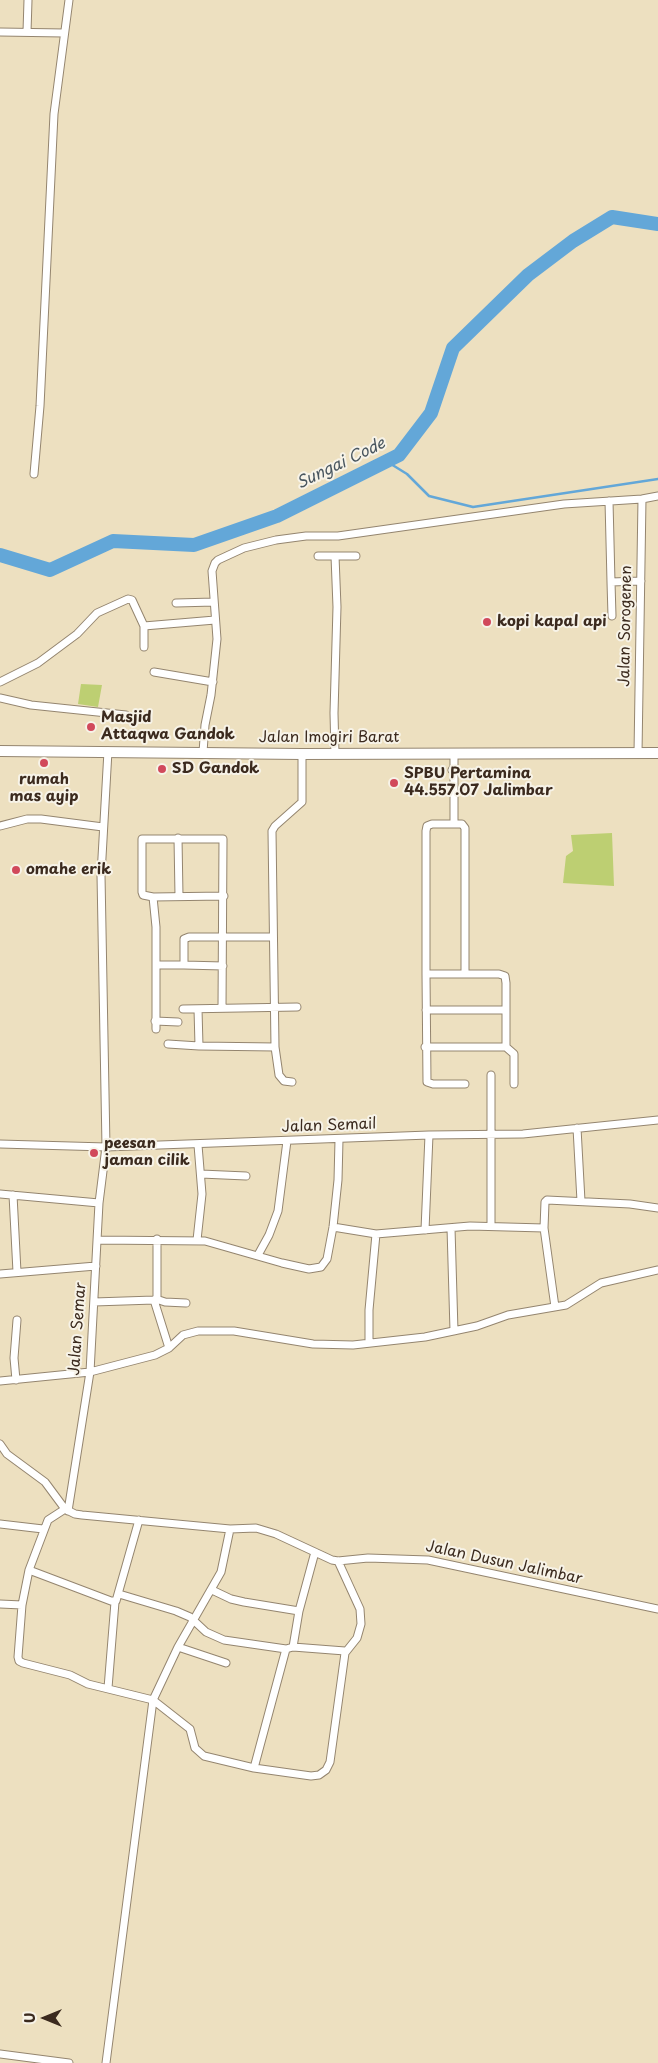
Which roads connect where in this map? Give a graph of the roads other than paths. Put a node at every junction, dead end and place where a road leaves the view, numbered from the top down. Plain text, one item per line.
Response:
1 (28, 0) edge
2 (69, 0) edge
3 (0, 32) edge
4 (27, 32) junction
5 (64, 32) junction
6 (34, 474) dead end
7 (658, 496) edge
8 (642, 499) junction
9 (609, 501) junction
10 (318, 556) dead end
11 (335, 556) junction
12 (356, 556) dead end
13 (641, 581) junction
14 (611, 582) junction
15 (214, 602) junction
16 (176, 603) dead end
17 (612, 616) dead end
18 (215, 620) junction
19 (144, 626) junction
20 (144, 647) dead end
21 (154, 672) dead end
22 (0, 682) edge
23 (213, 682) junction
24 (0, 698) edge
25 (126, 715) dead end
26 (0, 751) edge
27 (108, 751) junction
28 (203, 752) junction
29 (454, 753) junction
30 (638, 753) junction
31 (658, 753) edge
32 (302, 754) junction
33 (335, 754) junction
34 (454, 824) junction
35 (0, 826) edge
36 (103, 827) junction
37 (178, 838) junction
38 (179, 896) junction
39 (224, 896) junction
40 (153, 897) junction
41 (223, 937) junction
42 (273, 937) junction
43 (156, 965) junction
44 (184, 965) junction
45 (223, 966) junction
46 (426, 974) junction
47 (465, 974) junction
48 (297, 1007) dead end
49 (182, 1008) dead end
50 (222, 1008) junction
51 (274, 1008) junction
52 (198, 1009) junction
53 (426, 1010) junction
54 (506, 1010) junction
55 (178, 1022) dead end
56 (168, 1044) dead end
57 (199, 1046) junction
58 (275, 1047) junction
59 (425, 1047) junction
60 (506, 1047) junction
61 (491, 1075) dead end
62 (292, 1082) dead end
63 (465, 1084) dead end
64 (514, 1084) dead end
65 (658, 1120) edge
66 (577, 1128) junction
67 (429, 1135) junction
68 (491, 1135) junction
69 (339, 1140) junction
70 (287, 1141) junction
71 (0, 1144) edge
72 (198, 1144) junction
73 (106, 1147) junction
74 (201, 1174) junction
75 (246, 1176) dead end
76 (0, 1194) edge
77 (13, 1195) junction
78 (581, 1201) junction
79 (99, 1203) junction
80 (658, 1208) edge
81 (491, 1226) junction
82 (333, 1227) junction
83 (451, 1228) junction
84 (544, 1228) junction
85 (425, 1230) junction
86 (376, 1234) junction
87 (157, 1239) junction
88 (97, 1240) junction
89 (197, 1240) junction
90 (258, 1255) junction
91 (96, 1266) junction
92 (658, 1270) edge
93 (17, 1272) junction
94 (0, 1274) edge
95 (155, 1300) junction
96 (94, 1302) junction
97 (186, 1303) dead end
98 (555, 1307) junction
99 (17, 1320) dead end
100 (454, 1331) junction
101 (369, 1343) junction
102 (169, 1348) junction
103 (90, 1372) junction
104 (16, 1380) junction
105 (0, 1381) edge
106 (0, 1444) edge
107 (67, 1510) junction
108 (139, 1520) junction
109 (0, 1524) edge
110 (43, 1529) junction
111 (230, 1529) junction
112 (315, 1552) junction
113 (338, 1561) junction
114 (29, 1570) junction
115 (212, 1590) junction
116 (119, 1594) junction
117 (115, 1602) junction
118 (0, 1604) edge
119 (22, 1605) junction
120 (658, 1609) edge
121 (299, 1610) junction
122 (193, 1621) junction
123 (178, 1647) junction
124 (289, 1648) junction
125 (345, 1651) junction
126 (226, 1663) dead end
127 (108, 1688) junction
128 (154, 1700) junction
129 (254, 1768) junction
130 (0, 2054) edge
131 (69, 2063) edge
132 (106, 2063) edge

1 - 4 street
2 - 5 street
3 - 4 street
4 - 5 street
5 - 6 street
7 - 8 street
8 - 9 street
8 - 13 street, Jalan Sorogenen
9 - 14 street
9 - 15 street
10 - 11 street
11 - 12 street
11 - 33 street
13 - 14 street
13 - 30 street, Jalan Sorogenen
14 - 17 street
15 - 16 street
15 - 18 street
18 - 19 street
18 - 23 street
19 - 20 street
19 - 22 street
21 - 23 street
23 - 28 street
24 - 25 street
26 - 27 main road, Jalan Imogiri Barat
27 - 28 main road, Jalan Imogiri Barat
27 - 36 street, Jalan Semar
28 - 32 main road, Jalan Imogiri Barat
29 - 30 main road, Jalan Imogiri Barat
29 - 33 main road, Jalan Imogiri Barat
29 - 34 street
30 - 31 main road, Jalan Imogiri Barat
32 - 33 main road, Jalan Imogiri Barat
32 - 42 street
34 - 46 street
34 - 47 street
35 - 36 street
36 - 73 street, Jalan Semar
37 - 38 street
37 - 39 street
37 - 40 street
38 - 39 street
38 - 40 street
39 - 41 street
40 - 43 street
41 - 42 street
41 - 44 street
41 - 45 street
42 - 51 street
43 - 44 street
43 - 55 street
44 - 45 street
45 - 50 street
46 - 47 street
46 - 53 street
47 - 54 street
48 - 51 street
49 - 52 street
50 - 51 street
50 - 52 street
51 - 58 street
52 - 57 street
53 - 54 street
53 - 59 street
54 - 60 street
56 - 57 street
57 - 58 street
58 - 62 street
59 - 60 street
59 - 63 street
60 - 64 street
61 - 68 street
65 - 66 street, Jalan Semail
66 - 68 street, Jalan Semail
66 - 78 street
67 - 68 street, Jalan Semail
67 - 69 street, Jalan Semail
67 - 85 street
68 - 81 street
69 - 70 street, Jalan Semail
69 - 82 street
70 - 72 street, Jalan Semail
70 - 90 street
71 - 73 street, Jalan Semail
72 - 73 street, Jalan Semail
72 - 74 street
73 - 79 street, Jalan Semar
74 - 75 street
74 - 89 street
76 - 77 street
77 - 79 street
77 - 93 street
78 - 80 street
78 - 84 street
79 - 88 street, Jalan Semar
81 - 83 street
81 - 84 street
82 - 86 street
82 - 90 street
83 - 85 street
83 - 100 street
84 - 98 street
85 - 86 street
86 - 101 street
87 - 88 street
87 - 89 street
87 - 95 street
88 - 91 street, Jalan Semar
89 - 90 street
91 - 93 street
91 - 96 street, Jalan Semar
92 - 98 street
93 - 94 street
95 - 96 street
95 - 97 street
95 - 102 street
96 - 103 street, Jalan Semar
98 - 100 street
99 - 104 street
100 - 101 street
101 - 102 street
102 - 103 street
103 - 104 street
103 - 107 street, Jalan Semar
104 - 105 street
106 - 107 street
107 - 108 street, Jalan Dusun Jalimbar
107 - 110 street
108 - 111 street, Jalan Dusun Jalimbar
108 - 116 street
109 - 110 street
110 - 114 street
111 - 112 street, Jalan Dusun Jalimbar
111 - 115 street
112 - 113 street, Jalan Dusun Jalimbar
112 - 121 street
113 - 120 street, Jalan Dusun Jalimbar
113 - 125 street
114 - 117 street
114 - 119 street
115 - 121 street
115 - 122 street
116 - 117 street
116 - 122 street
117 - 127 street
118 - 119 street
119 - 127 street
121 - 124 street
122 - 123 street
122 - 124 street
123 - 126 street
123 - 128 street
124 - 125 street
124 - 129 street
125 - 129 street
127 - 128 street
128 - 129 street
128 - 132 street
130 - 131 street

